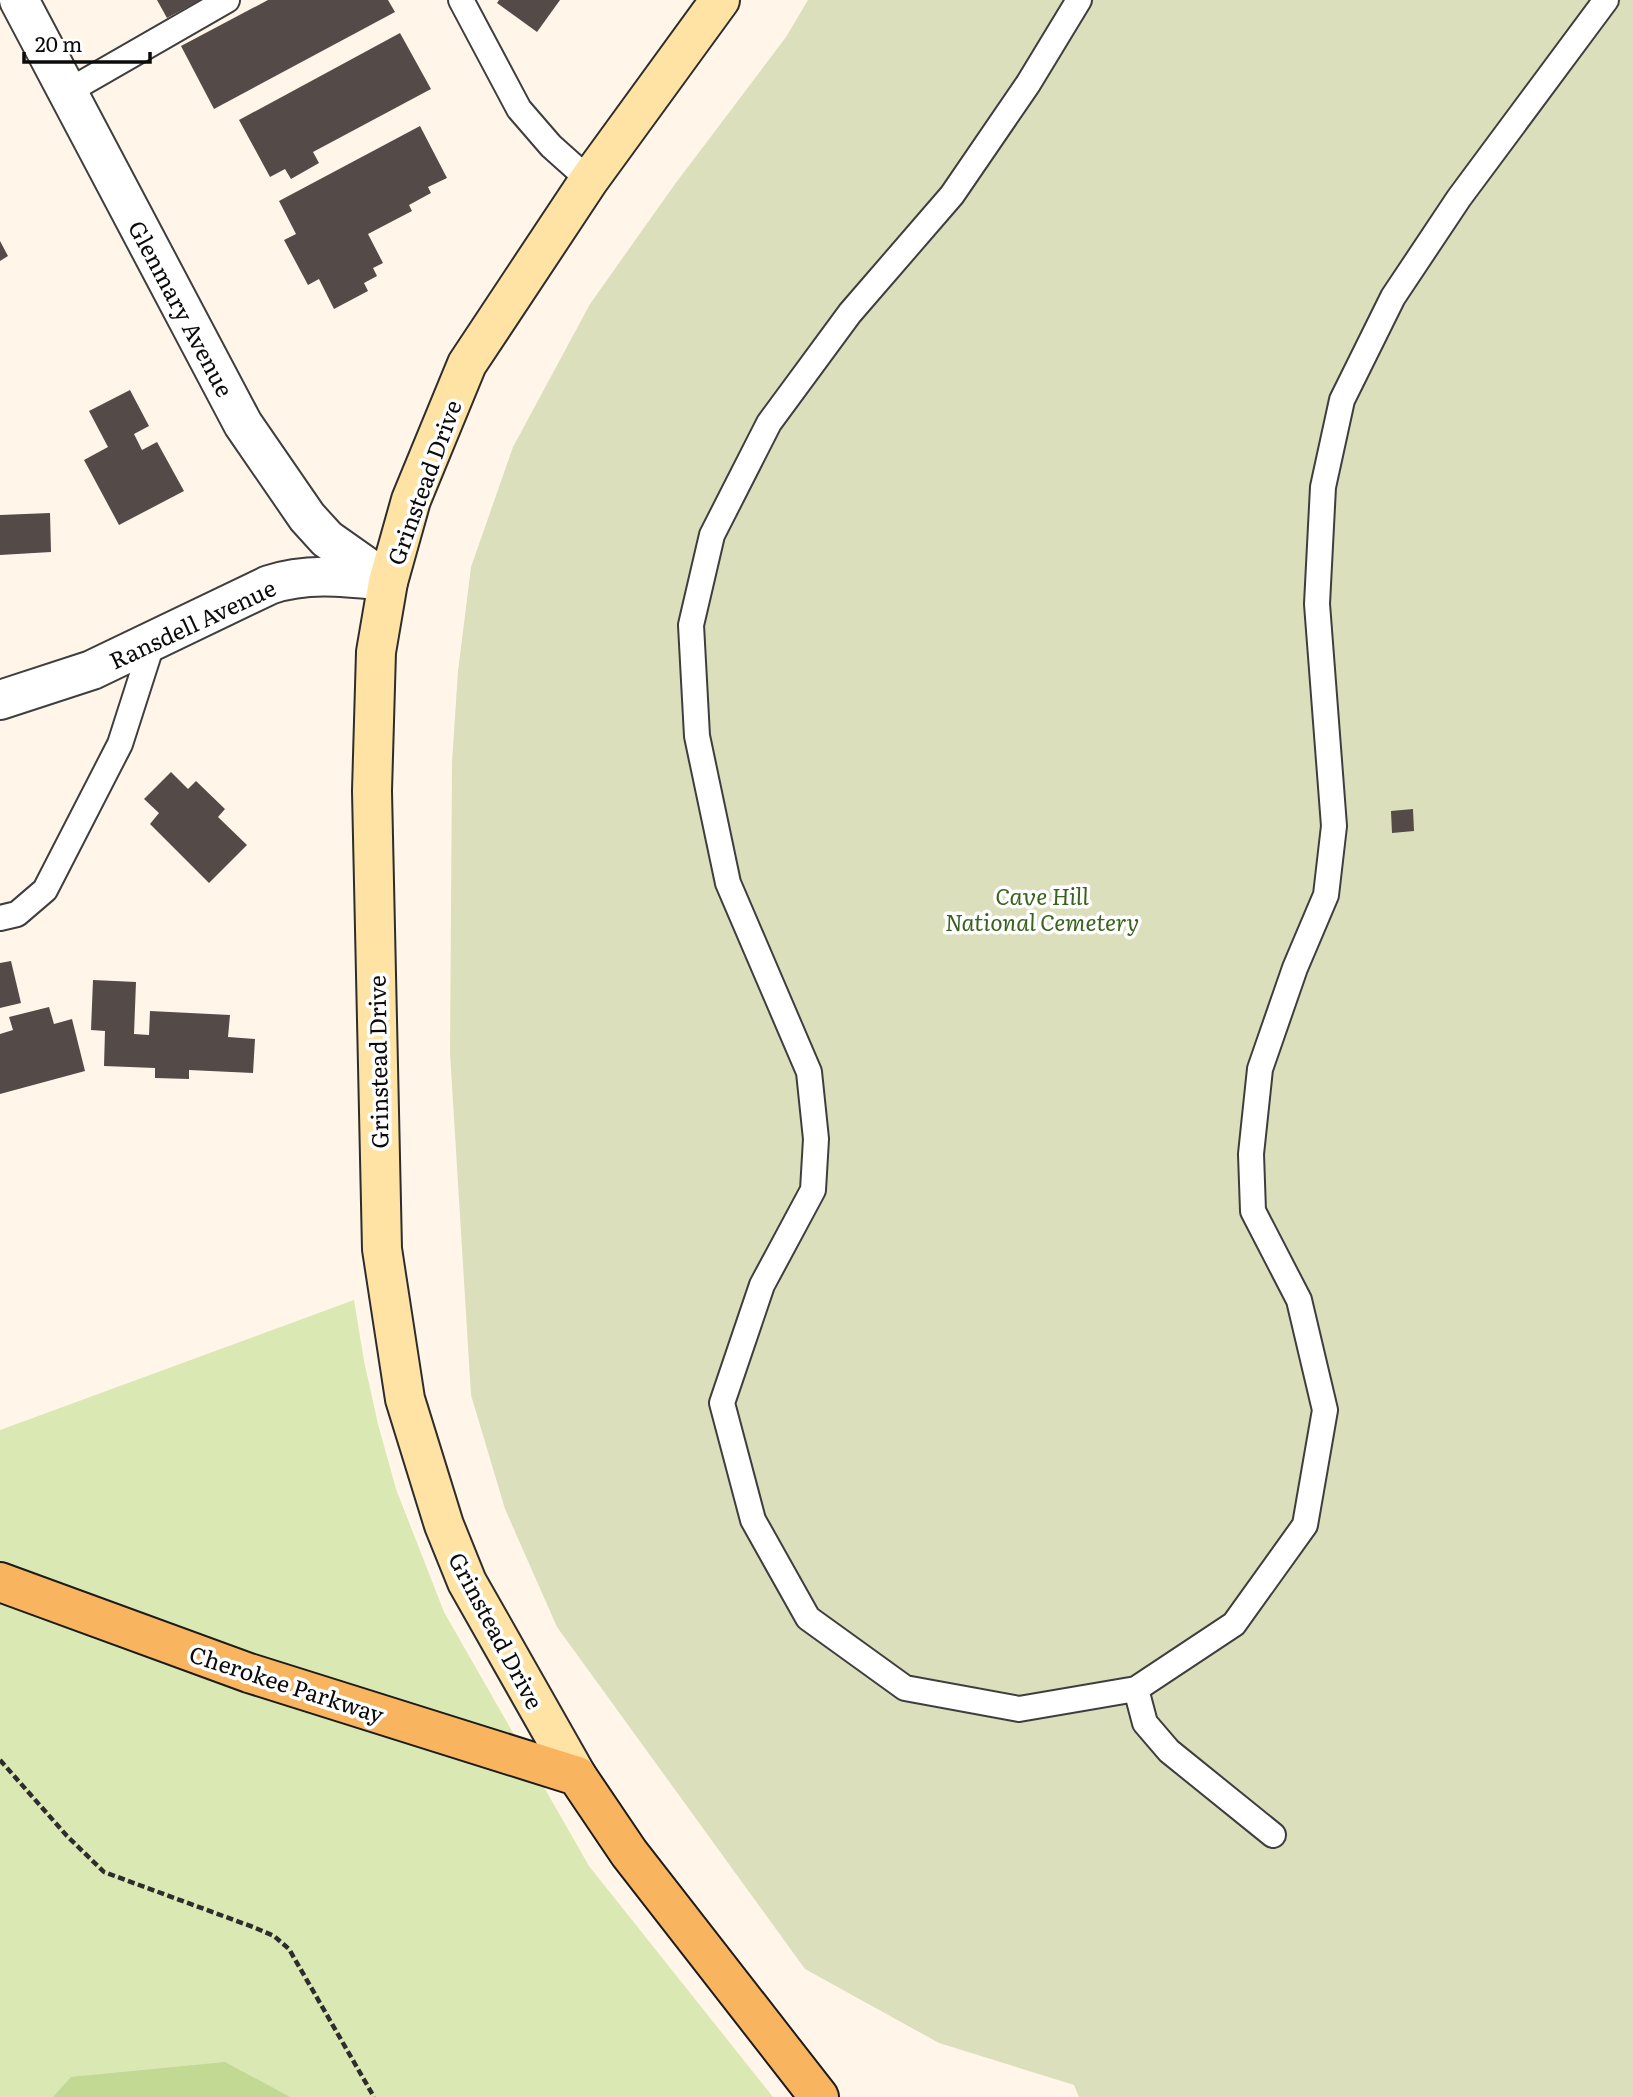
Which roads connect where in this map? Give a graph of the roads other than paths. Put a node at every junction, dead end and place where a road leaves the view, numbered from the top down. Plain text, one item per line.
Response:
1 (19, 0) edge
2 (227, 0) edge
3 (461, 0) edge
4 (720, 0) edge
5 (1079, 0) edge
6 (1606, 0) edge
7 (67, 92) junction
8 (589, 180) junction
9 (388, 582) junction
10 (153, 641) junction
11 (0, 700) edge
12 (0, 918) edge
13 (0, 1582) edge
14 (1136, 1689) junction
15 (577, 1776) junction
16 (1273, 1835) dead end
17 (819, 2097) edge

1 - 7 street, Glenmary Avenue
2 - 7 lane
3 - 8 lane
4 - 8 main road, Grinstead Drive
5 - 14 lane
6 - 14 lane
7 - 9 street, Glenmary Avenue
8 - 9 main road, Grinstead Drive
9 - 10 street, Ransdell Avenue
9 - 15 main road, Grinstead Drive
10 - 11 street, Ransdell Avenue
10 - 12 lane
13 - 15 main road, Cherokee Parkway
14 - 16 lane
15 - 17 main road, Grinstead Drive

